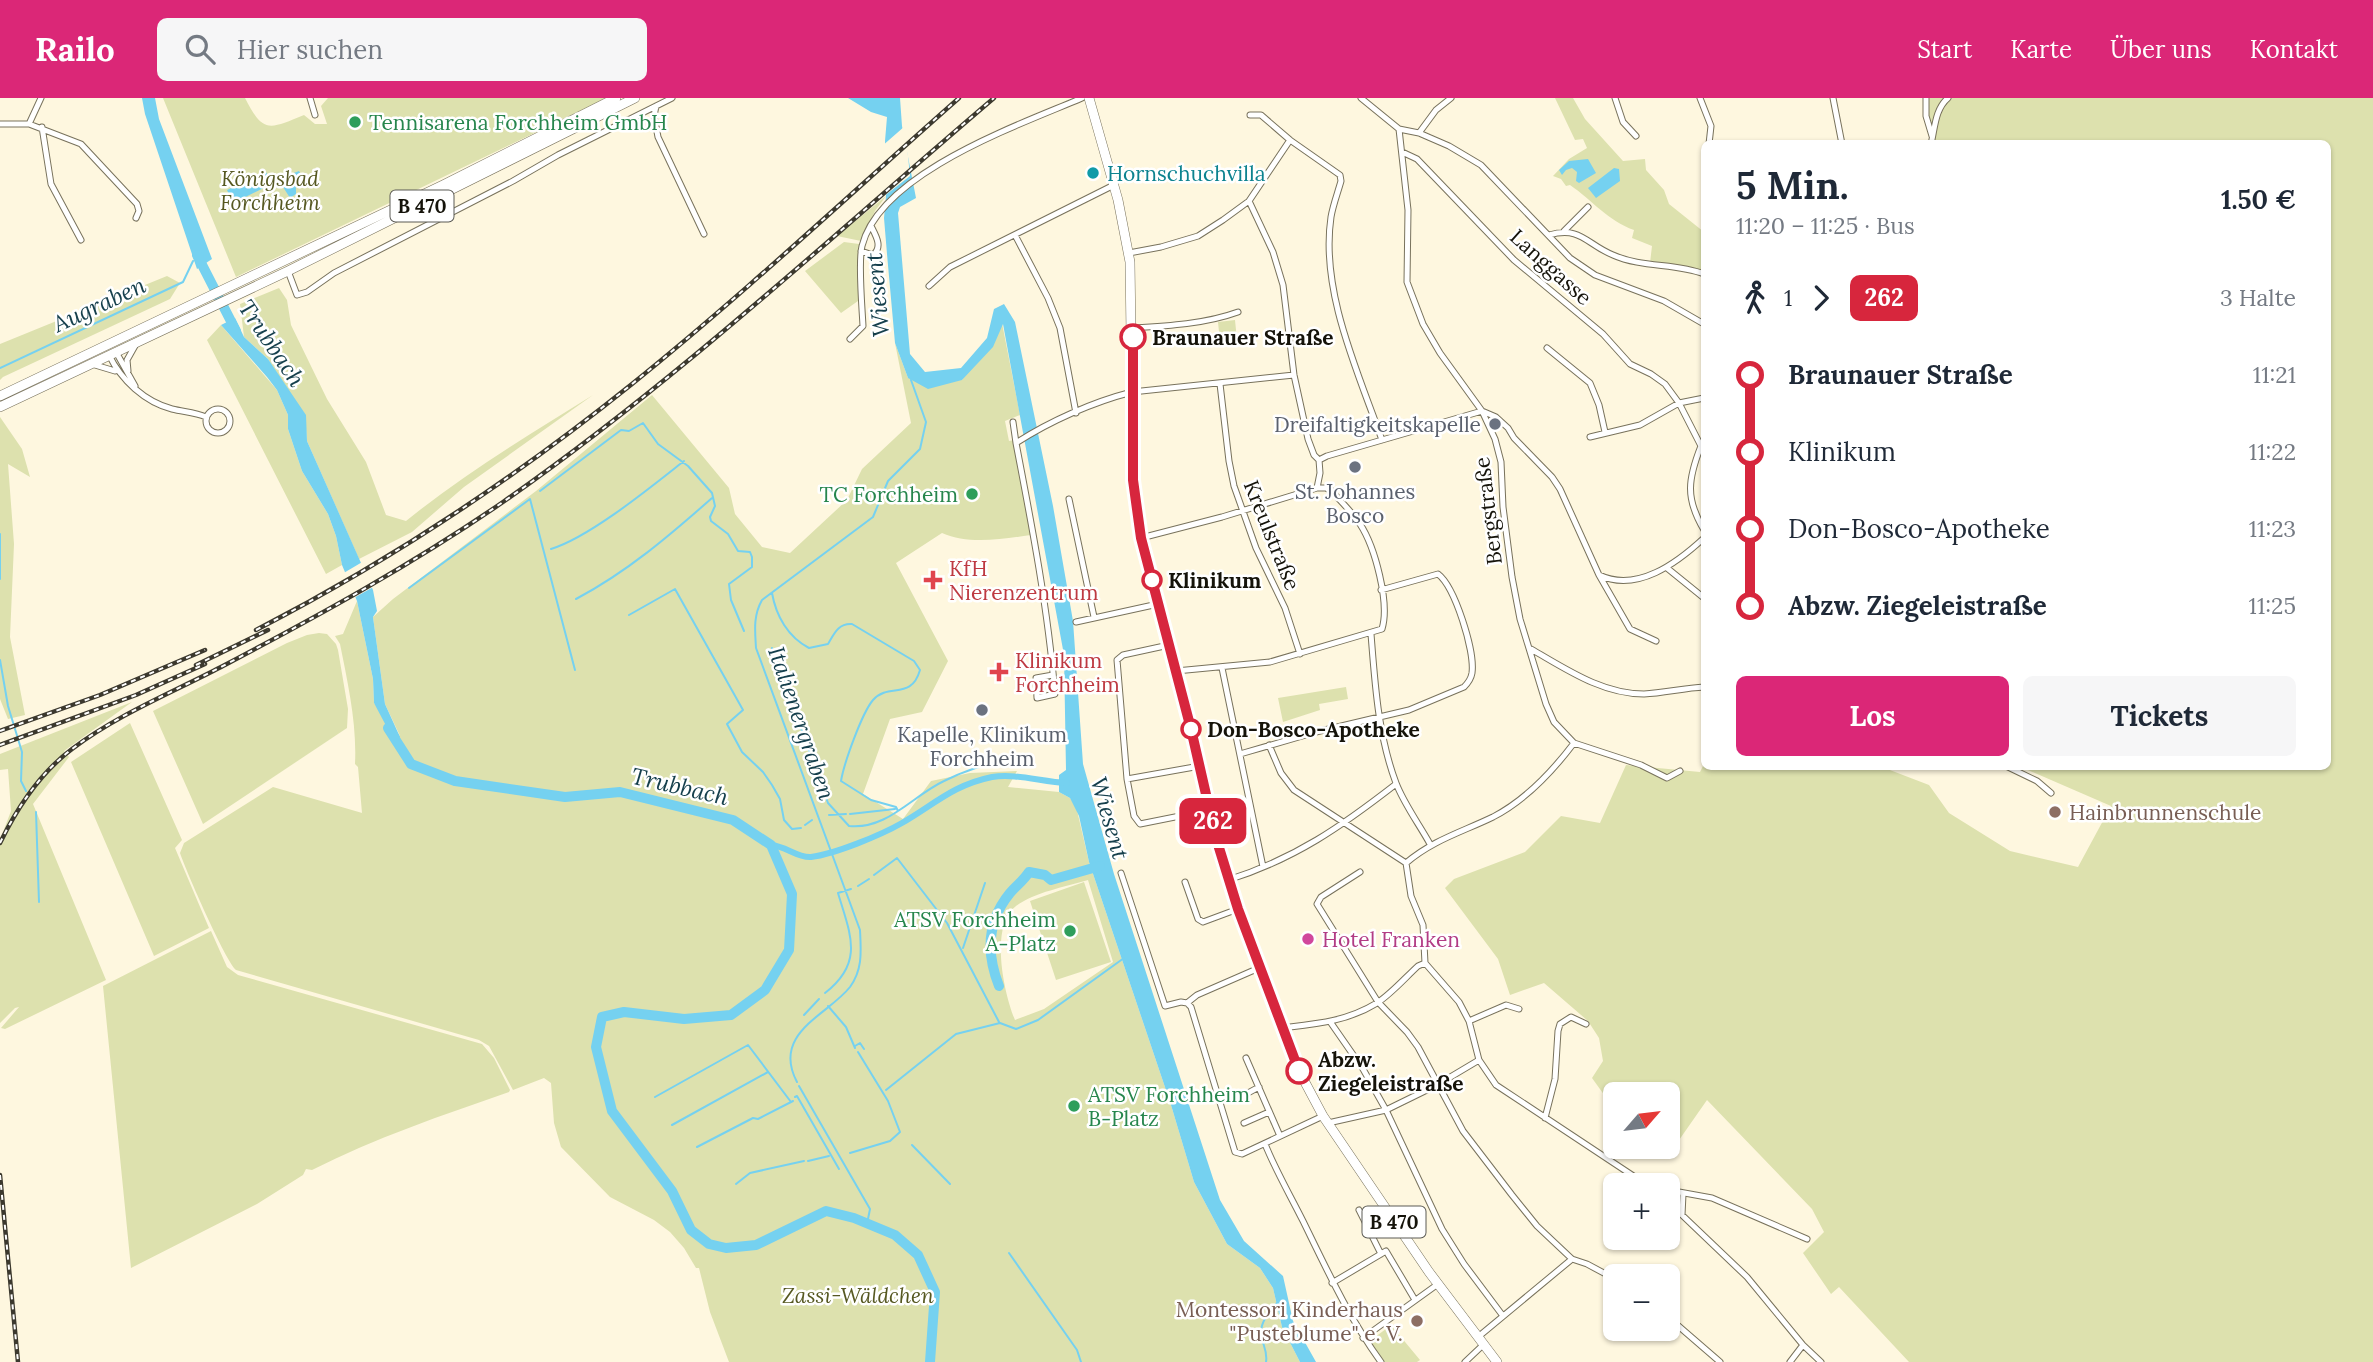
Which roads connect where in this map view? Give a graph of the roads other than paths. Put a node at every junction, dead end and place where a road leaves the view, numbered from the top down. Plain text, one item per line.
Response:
1 (41, 98) edge
2 (310, 98) edge
3 (616, 98) edge
4 (635, 98) edge
5 (672, 98) edge
6 (1082, 98) edge
7 (1090, 98) edge
8 (1361, 98) edge
9 (1451, 98) edge
10 (1615, 98) edge
11 (1700, 98) edge
12 (1833, 98) edge
13 (1926, 98) edge
14 (1948, 98) edge
15 (656, 106) junction
16 (1251, 115) dead end
17 (315, 116) dead end
18 (0, 124) edge
19 (29, 124) junction
20 (42, 127) junction
21 (1399, 129) junction
22 (1419, 133) junction
23 (1636, 136) dead end
24 (1290, 140) junction
25 (1709, 140) edge
26 (1841, 140) edge
27 (1932, 140) edge
28 (1932, 140) edge
29 (1402, 152) junction
30 (1114, 185) junction
31 (1249, 201) junction
32 (1588, 207) dead end
33 (136, 218) dead end
34 (870, 226) junction
35 (1564, 231) junction
36 (704, 234) dead end
37 (1015, 234) junction
38 (1549, 235) junction
39 (81, 240) dead end
40 (861, 251) junction
41 (1129, 253) junction
42 (285, 267) junction
43 (1701, 273) edge
44 (929, 286) dead end
45 (201, 305) junction
46 (1238, 312) dead end
47 (1701, 322) edge
48 (1132, 328) junction
49 (850, 339) dead end
50 (138, 342) junction
51 (1546, 348) dead end
52 (110, 349) junction
53 (88, 365) junction
54 (117, 372) junction
55 (128, 374) junction
56 (1294, 375) junction
57 (1220, 384) junction
58 (138, 389) junction
59 (1132, 392) junction
60 (0, 396) edge
61 (1701, 399) edge
62 (1679, 403) junction
63 (0, 407) edge
64 (1482, 411) junction
65 (1076, 413) junction
66 (206, 417) junction
67 (1013, 422) dead end
68 (1605, 432) junction
69 (1590, 437) dead end
70 (1382, 440) junction
71 (1018, 441) junction
72 (1701, 442) edge
73 (1701, 450) edge
74 (1319, 460) junction
75 (1320, 473) junction
76 (1317, 488) junction
77 (1326, 488) junction
78 (1069, 499) dead end
79 (1242, 510) junction
80 (1701, 523) edge
81 (1141, 538) junction
82 (1701, 540) edge
83 (1667, 568) junction
84 (1599, 575) junction
85 (1615, 581) junction
86 (1381, 590) junction
87 (1610, 591) junction
88 (1701, 596) edge
89 (1158, 604) junction
90 (1094, 617) junction
91 (1076, 622) dead end
92 (1371, 634) junction
93 (1656, 641) dead end
94 (1169, 645) junction
95 (1531, 649) junction
96 (1300, 654) junction
97 (1222, 668) junction
98 (1176, 671) junction
99 (1053, 675) junction
100 (1701, 687) edge
101 (1379, 717) junction
102 (1574, 743) junction
103 (1269, 746) junction
104 (1240, 754) junction
105 (1200, 766) junction
106 (2014, 770) edge
107 (1681, 771) dead end
108 (1127, 779) junction
109 (1396, 784) junction
110 (2050, 793) dead end
111 (1210, 810) junction
112 (1345, 824) junction
113 (1430, 844) junction
114 (1406, 863) junction
115 (1263, 867) junction
116 (1360, 872) dead end
117 (1121, 873) dead end
118 (1228, 880) junction
119 (1185, 882) dead end
120 (1238, 909) junction
121 (1425, 963) junction
122 (1255, 970) junction
123 (1378, 1002) junction
124 (1187, 1003) junction
125 (1519, 1009) dead end
126 (1469, 1021) junction
127 (1331, 1023) junction
128 (1587, 1024) dead end
129 (1281, 1028) junction
130 (1246, 1058) dead end
131 (1479, 1060) junction
132 (1437, 1085) junction
133 (1259, 1087) junction
134 (1235, 1100) dead end
135 (1386, 1110) junction
136 (1269, 1112) junction
137 (1545, 1118) junction
138 (1325, 1120) junction
139 (1244, 1123) dead end
140 (1280, 1136) junction
141 (1265, 1144) junction
142 (1629, 1173) edge
143 (1680, 1193) edge
144 (1683, 1194) junction
145 (1359, 1210) dead end
146 (1807, 1239) dead end
147 (1381, 1254) junction
148 (1572, 1259) junction
149 (1603, 1273) edge
150 (1332, 1283) junction
151 (1438, 1284) junction
152 (1415, 1300) junction
153 (1503, 1316) junction
154 (1680, 1327) edge
155 (1363, 1338) junction
156 (1480, 1341) junction
157 (1803, 1345) junction
158 (1381, 1362) edge
159 (1465, 1362) edge
160 (1497, 1362) edge
161 (1720, 1362) edge
162 (1790, 1362) edge
163 (1821, 1362) edge

1 - 19 street
2 - 17 street
3 - 42 main road, B 470
4 - 42 main road, B 470
5 - 15 street
6 - 34 street
7 - 30 main road, B 470
8 - 21 street
9 - 22 street
10 - 23 street
11 - 25 street
12 - 26 street
13 - 27 street
14 - 28 street
15 - 36 street
15 - 42 street
16 - 24 street
18 - 19 street
19 - 20 street
20 - 33 street
20 - 39 street
21 - 22 street
21 - 29 street, Bergstraße
22 - 38 street
24 - 31 street
24 - 70 street
29 - 62 street, Langgasse
29 - 64 street, Bergstraße
30 - 37 street
30 - 41 main road, B 470
31 - 41 street
31 - 56 street
32 - 35 street
34 - 40 street
34 - 40 street
35 - 38 street
35 - 43 street
37 - 44 street
37 - 65 street
38 - 47 street
40 - 49 street
41 - 48 main road, B 470
42 - 45 main road, B 470
42 - 45 main road, B 470
45 - 50 main road, B 470
45 - 52 main road, B 470
46 - 48 street
48 - 59 main road, B 470
50 - 52 main road, B 470
50 - 55 street
51 - 68 street
52 - 53 main road, B 470
52 - 54 street
52 - 55 street
52 - 60 main road, B 470
53 - 54 street
53 - 63 main road, B 470
54 - 58 street
55 - 58 street
56 - 57 street
56 - 74 street
57 - 59 street
57 - 79 street, Kreulstraße
58 - 66 street
59 - 65 street
59 - 81 main road, B 470
61 - 62 street
62 - 68 street
62 - 72 street, Langgasse
64 - 70 street
64 - 84 street
64 - 95 street, Bergstraße
65 - 71 street
66 - 66 street
67 - 71 street
68 - 69 street
70 - 74 street
71 - 99 street
73 - 80 street
74 - 75 street
75 - 76 street
75 - 77 street
76 - 77 street
76 - 79 street
77 - 86 street
78 - 90 street
79 - 81 street
79 - 96 street, Kreulstraße
81 - 89 main road, B 470
82 - 83 street
83 - 85 street
83 - 88 street
84 - 85 street
84 - 87 street
85 - 87 street
86 - 92 street
86 - 101 street
87 - 93 street
89 - 90 street
89 - 94 main road, B 470
90 - 91 street
92 - 96 street
92 - 101 street
94 - 98 main road, B 470
94 - 108 street
95 - 100 street
95 - 102 street, Bergstraße
96 - 97 street
97 - 98 street
97 - 104 street
98 - 105 main road, B 470
99 - 99 street
101 - 103 street
101 - 109 street
102 - 107 street
102 - 113 street
103 - 104 street
103 - 112 street
104 - 115 street
105 - 108 street
105 - 111 main road, B 470
106 - 110 street
108 - 111 street
109 - 112 street
109 - 113 street
111 - 118 main road, B 470
112 - 114 street
112 - 115 street
113 - 114 street
114 - 121 street
115 - 118 street
116 - 123 street
117 - 124 street
118 - 120 main road, B 470
119 - 120 street
120 - 122 main road, B 470
121 - 123 street
121 - 126 street
122 - 124 street
122 - 129 main road, B 470
123 - 127 street
123 - 132 street
124 - 141 street
125 - 126 street
126 - 131 street
127 - 129 street
127 - 135 street
128 - 137 street
129 - 138 main road, B 470
130 - 133 street
131 - 132 street
131 - 137 street
132 - 135 street
132 - 148 street
133 - 134 street
133 - 136 street
135 - 138 street
135 - 153 street
136 - 139 street
136 - 140 street
137 - 142 street
138 - 140 street
138 - 151 main road, B 470
140 - 141 street
141 - 150 street
143 - 144 street
144 - 146 street
144 - 157 street
145 - 147 street
147 - 150 street
147 - 152 street
148 - 149 street
148 - 153 street
150 - 155 street
151 - 152 street
151 - 156 main road, B 470
152 - 155 street
153 - 156 street
154 - 161 street
155 - 158 street
156 - 159 street
156 - 160 main road, B 470
157 - 162 street
157 - 163 street

